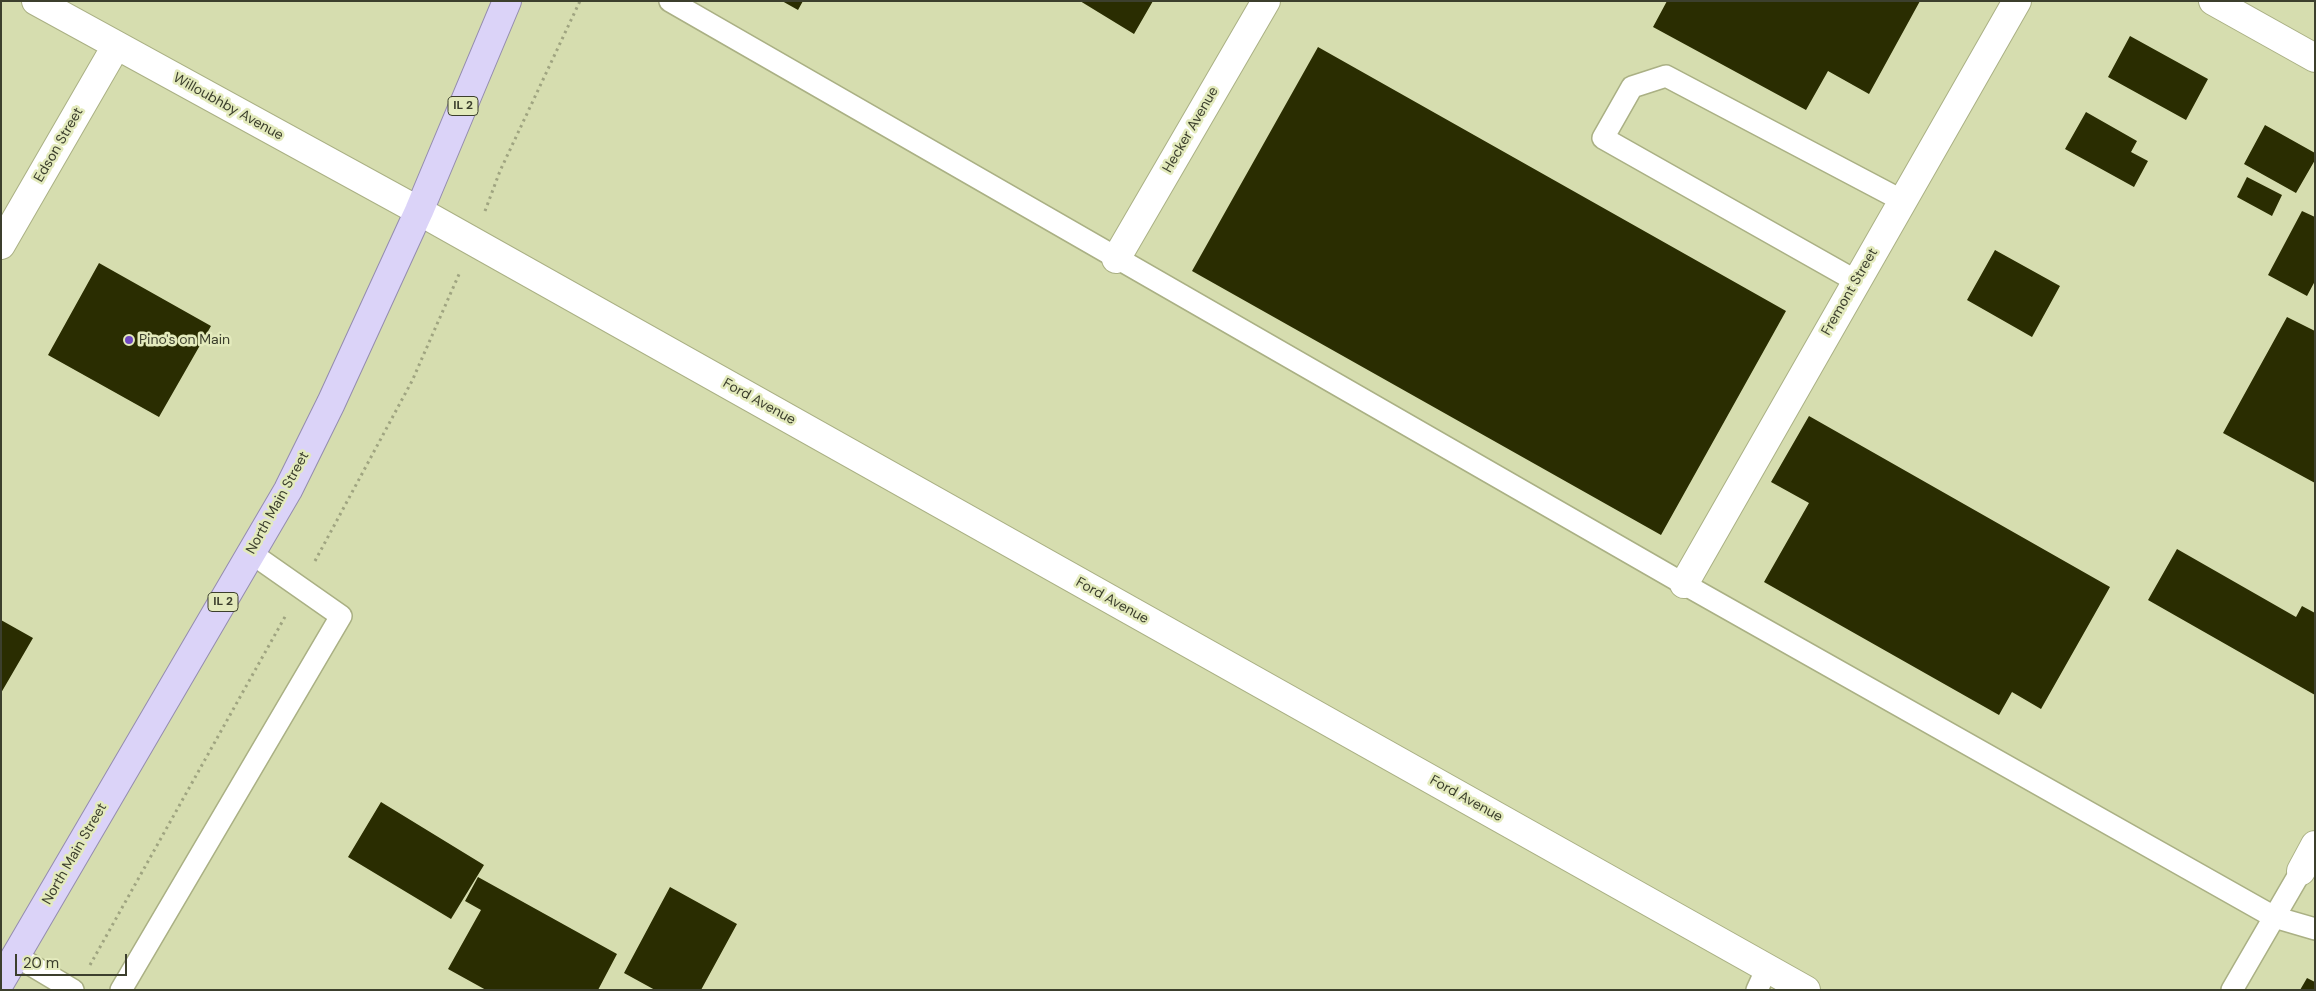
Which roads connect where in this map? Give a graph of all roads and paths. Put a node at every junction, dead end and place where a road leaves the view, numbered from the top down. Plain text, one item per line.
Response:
1 (36, 1) edge
2 (507, 1) edge
3 (580, 1) edge
4 (670, 1) edge
5 (1266, 1) edge
6 (2017, 1) edge
7 (2213, 1) edge
8 (116, 46) junction
9 (2315, 58) edge
10 (1903, 200) junction
11 (420, 211) junction
12 (473, 241) junction
13 (1, 245) edge
14 (1116, 259) junction
15 (1856, 281) junction
16 (252, 552) junction
17 (1684, 584) junction
18 (301, 588) junction
19 (2315, 845) edge
20 (2301, 871) joint
21 (2274, 918) junction
22 (2315, 928) edge
23 (16, 956) junction
24 (86, 972) dead end
25 (1762, 979) edge
26 (1, 981) edge
27 (73, 990) edge
28 (121, 990) edge
29 (1806, 990) edge
30 (2232, 990) edge

1 - 8 street, Willoubhby Avenue
2 - 11 main road, North Main Street / IL 2
3 - 12 path
4 - 14 lane
5 - 14 street, Hecker Avenue
6 - 10 street, Fremont Street
7 - 9 street
8 - 11 street, Willoubhby Avenue
8 - 13 street, Edson Street
10 - 15 street, Fremont Street
10 - 15 lane
11 - 12 street, Ford Avenue
11 - 16 main road, North Main Street / IL 2
12 - 18 path
12 - 25 street, Ford Avenue
14 - 17 lane
15 - 17 street, Fremont Street
16 - 18 lane
16 - 23 main road, North Main Street / IL 2
17 - 21 lane
18 - 24 path
18 - 28 lane
19 - 20 street
20 - 21 lane
21 - 22 lane
21 - 30 lane
23 - 26 main road, North Main Street / IL 2
23 - 27 lane
25 - 29 street, Ford Avenue

